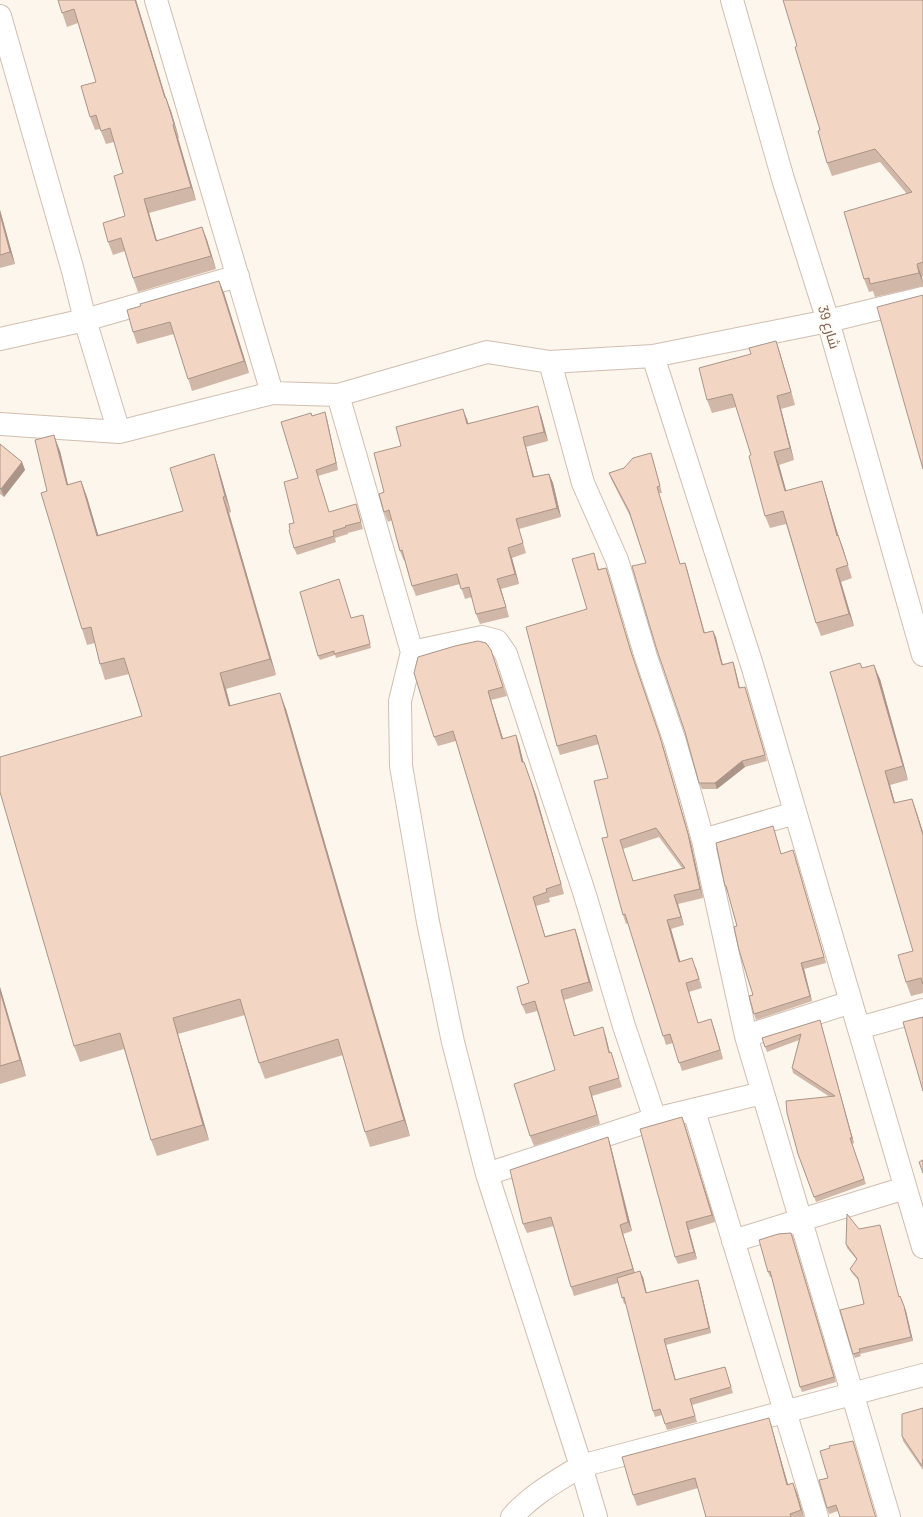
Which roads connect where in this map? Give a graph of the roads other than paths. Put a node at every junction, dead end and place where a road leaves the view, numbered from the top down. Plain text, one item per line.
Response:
1 (156, 0) edge
2 (732, 0) edge
3 (0, 16) edge
4 (238, 276) junction
5 (923, 298) edge
6 (85, 320) junction
7 (828, 321) junction
8 (0, 339) edge
9 (653, 356) junction
10 (550, 362) junction
11 (272, 393) junction
12 (338, 395) junction
13 (0, 424) edge
14 (119, 432) junction
15 (412, 652) junction
16 (923, 655) edge
17 (795, 813) junction
18 (703, 840) junction
19 (851, 1002) junction
20 (923, 1010) edge
21 (859, 1028) junction
22 (746, 1036) junction
23 (763, 1094) junction
24 (694, 1111) junction
25 (654, 1119) junction
26 (487, 1174) junction
27 (905, 1188) junction
28 (801, 1220) junction
29 (733, 1241) junction
30 (923, 1247) edge
31 (923, 1375) edge
32 (852, 1394) junction
33 (785, 1412) junction
34 (581, 1466) junction
35 (512, 1517) edge
36 (596, 1517) edge
37 (817, 1517) edge
38 (889, 1517) edge

1 - 4 street
2 - 7 street, شارع 39
3 - 6 street
4 - 6 street
4 - 11 street
5 - 7 street
6 - 8 street
6 - 14 street
7 - 9 street
7 - 16 street, شارع 39
9 - 10 street
9 - 17 street
10 - 12 street
10 - 18 street
11 - 12 street
11 - 14 street
12 - 15 street
13 - 14 street
15 - 25 street
15 - 26 street
17 - 18 street
17 - 19 street
18 - 22 street
19 - 21 street
19 - 22 street
20 - 21 street
21 - 27 street
22 - 23 street
23 - 24 street
23 - 28 street
24 - 25 street
24 - 29 street
25 - 26 street
26 - 34 street
27 - 28 street
27 - 30 street
28 - 29 street
28 - 32 street
29 - 33 street
31 - 32 street
32 - 33 street
32 - 38 street
33 - 34 street
33 - 37 street
34 - 35 street
34 - 36 street

